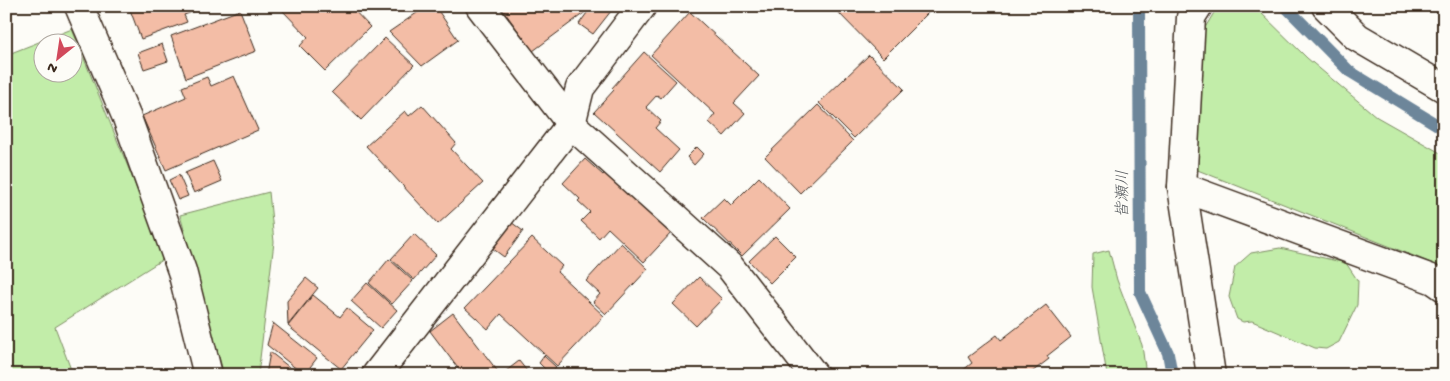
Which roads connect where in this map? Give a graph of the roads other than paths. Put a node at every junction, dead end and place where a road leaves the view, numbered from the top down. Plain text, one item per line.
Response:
1 (79, 6) edge
2 (480, 6) edge
3 (642, 6) edge
4 (1198, 6) edge
5 (1326, 6) edge
6 (1444, 88) edge
7 (571, 124) junction
8 (1182, 187) junction
9 (1444, 288) edge
10 (208, 375) edge
11 (376, 375) edge
12 (814, 375) edge
13 (1210, 375) edge

1 - 10 street
2 - 7 street
3 - 7 street
4 - 8 street
5 - 6 street
7 - 11 street
7 - 12 street
8 - 9 street
8 - 13 street

